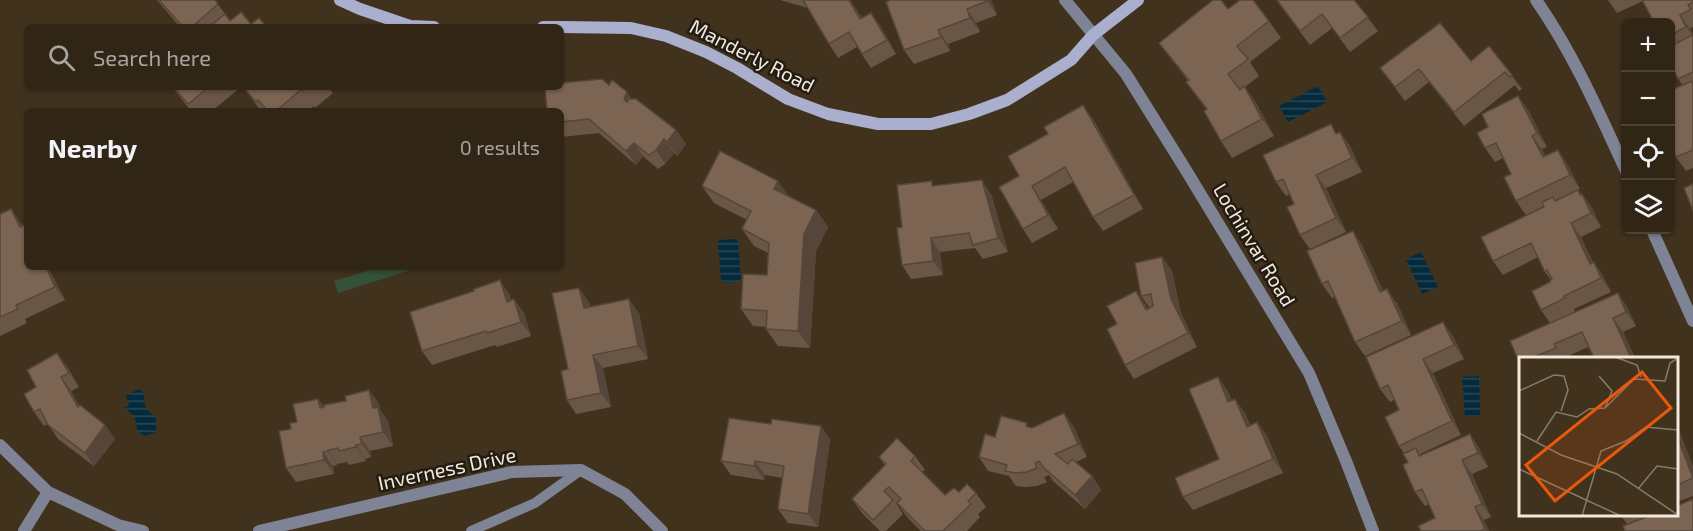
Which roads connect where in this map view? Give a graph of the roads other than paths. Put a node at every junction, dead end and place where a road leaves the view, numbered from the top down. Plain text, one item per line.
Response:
1 (340, 0) edge
2 (1065, 0) edge
3 (1138, 0) edge
4 (1536, 0) edge
5 (404, 24) edge
6 (564, 27) edge
7 (1093, 34) junction
8 (1621, 160) edge
9 (1654, 234) edge
10 (1693, 321) edge
11 (0, 445) edge
12 (581, 470) junction
13 (48, 492) junction
14 (24, 531) edge
15 (143, 531) edge
16 (259, 531) edge
17 (471, 531) edge
18 (662, 531) edge
19 (1373, 531) edge

1 - 5 street
2 - 7 street, Lochinvar Road
3 - 7 street, Manderly Road
4 - 8 street
6 - 7 street, Manderly Road
7 - 19 street, Lochinvar Road
9 - 10 street
11 - 13 street
12 - 16 street, Inverness Drive
12 - 17 lane
12 - 18 street, Inverness Drive
13 - 14 street
13 - 15 street

